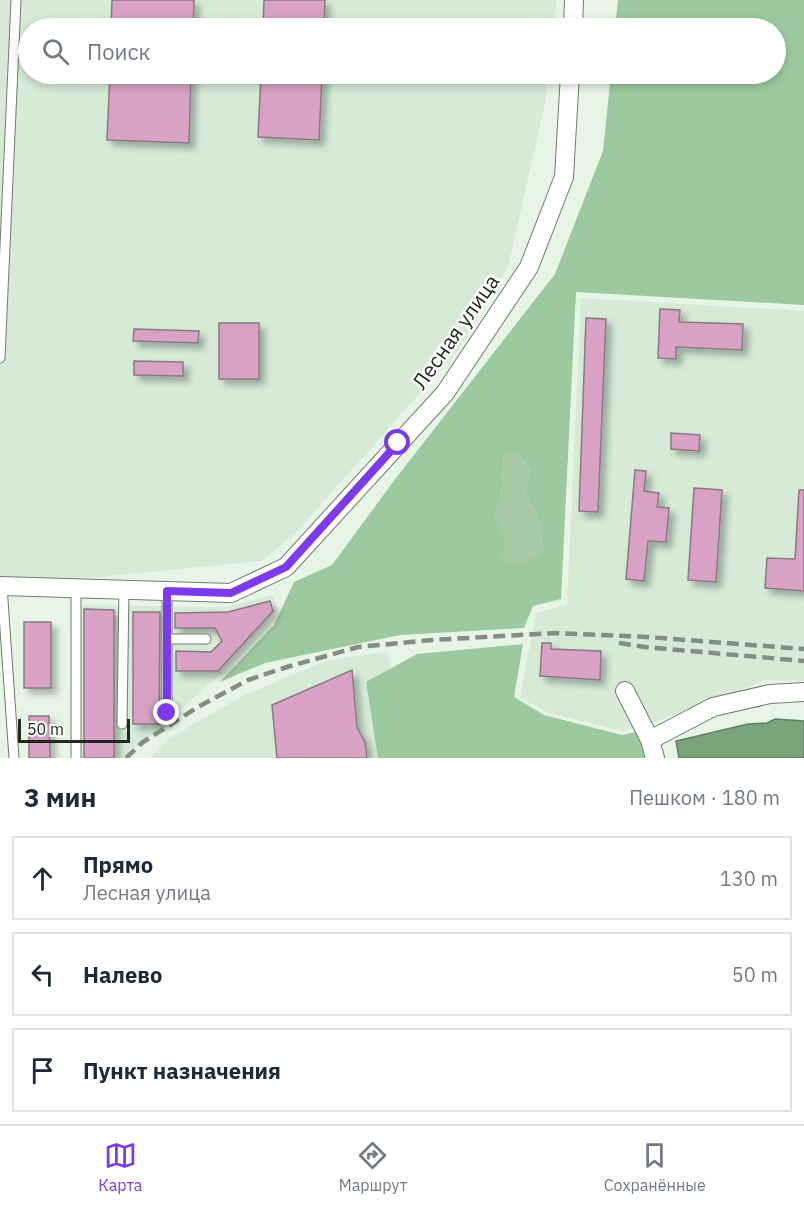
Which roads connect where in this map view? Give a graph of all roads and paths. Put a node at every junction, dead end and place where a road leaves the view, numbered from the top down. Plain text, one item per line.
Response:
1 (16, 0) edge
2 (574, 0) edge
3 (573, 18) edge
4 (569, 84) edge
5 (0, 357) edge
6 (1, 586) edge
7 (76, 588) junction
8 (124, 589) junction
9 (167, 591) junction
10 (167, 639) junction
11 (207, 639) dead end
12 (626, 691) dead end
13 (804, 692) edge
14 (167, 713) dead end
15 (122, 724) dead end
16 (653, 749) edge
17 (14, 758) edge
18 (76, 758) edge

1 - 5 lane
2 - 3 street
4 - 9 street, Лесная улица
6 - 7 street, Лесная улица
6 - 17 lane
7 - 8 street, Лесная улица
7 - 18 lane
8 - 9 street, Лесная улица
8 - 15 lane
9 - 10 lane
10 - 11 lane
10 - 14 lane
12 - 16 street
13 - 16 street

